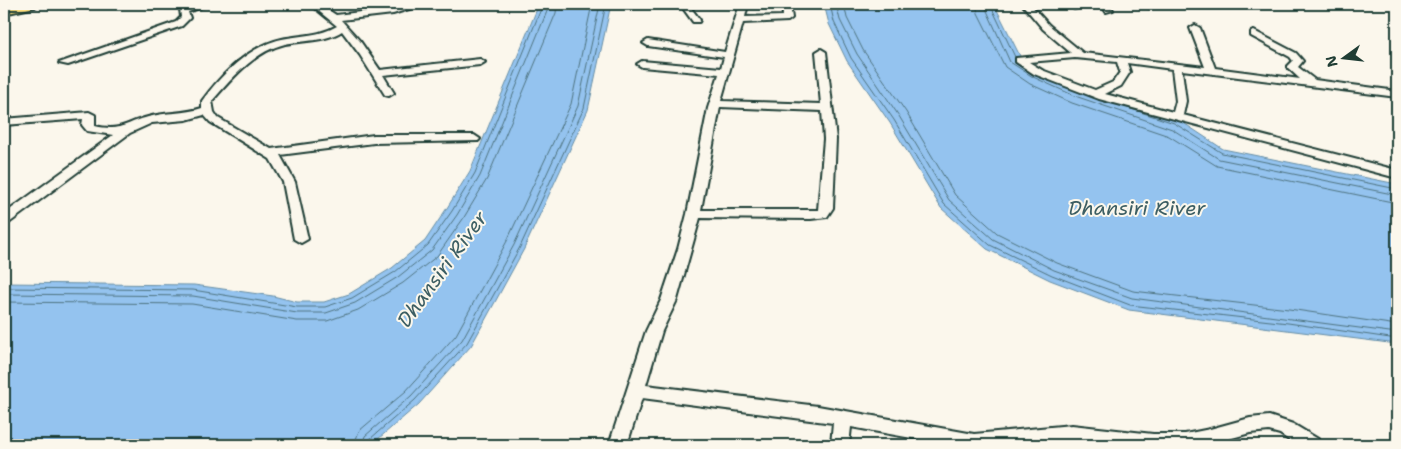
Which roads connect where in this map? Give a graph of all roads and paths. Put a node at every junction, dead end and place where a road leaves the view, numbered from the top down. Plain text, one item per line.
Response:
1 (16, 4) edge
2 (30, 4) edge
3 (206, 4) edge
4 (315, 4) edge
5 (421, 4) edge
6 (684, 4) edge
7 (744, 4) edge
8 (786, 4) edge
9 (1026, 4) edge
10 (4, 8) edge
11 (696, 20) dead end
12 (739, 20) junction
13 (340, 22) junction
14 (1195, 28) dead end
15 (1254, 34) dead end
16 (648, 43) dead end
17 (822, 52) dead end
18 (729, 55) junction
19 (1078, 56) junction
20 (1121, 59) junction
21 (480, 62) dead end
22 (64, 63) dead end
23 (642, 64) dead end
24 (1177, 66) junction
25 (1210, 70) junction
26 (725, 71) junction
27 (377, 73) junction
28 (1314, 84) junction
29 (389, 93) dead end
30 (1095, 94) junction
31 (1397, 94) edge
32 (715, 104) junction
33 (827, 108) junction
34 (208, 110) junction
35 (1177, 117) junction
36 (4, 122) edge
37 (126, 131) junction
38 (474, 139) dead end
39 (269, 152) junction
40 (1397, 174) edge
41 (694, 214) junction
42 (4, 220) edge
43 (301, 239) dead end
44 (635, 390) junction
45 (843, 418) junction
46 (618, 445) edge
47 (840, 445) edge
48 (1311, 445) edge

1 - 10 main road
2 - 10 main road
3 - 22 street
4 - 13 street
5 - 13 street
6 - 11 street
7 - 12 street
8 - 12 street
9 - 19 street
12 - 18 street
13 - 27 street
13 - 34 street
14 - 25 street
15 - 28 street
16 - 18 street
17 - 33 street
18 - 26 street
19 - 20 street
19 - 30 street
20 - 24 street
20 - 30 street
21 - 27 street
23 - 26 street
24 - 25 street
24 - 35 street
25 - 28 street
26 - 32 street
27 - 29 street
28 - 31 street
30 - 35 street
32 - 33 street
32 - 41 street
33 - 41 street
34 - 37 street
34 - 39 street
35 - 40 street
36 - 37 street
37 - 42 street
38 - 39 street
39 - 43 street
41 - 44 street
44 - 45 street
44 - 46 street
45 - 47 street
45 - 48 street

